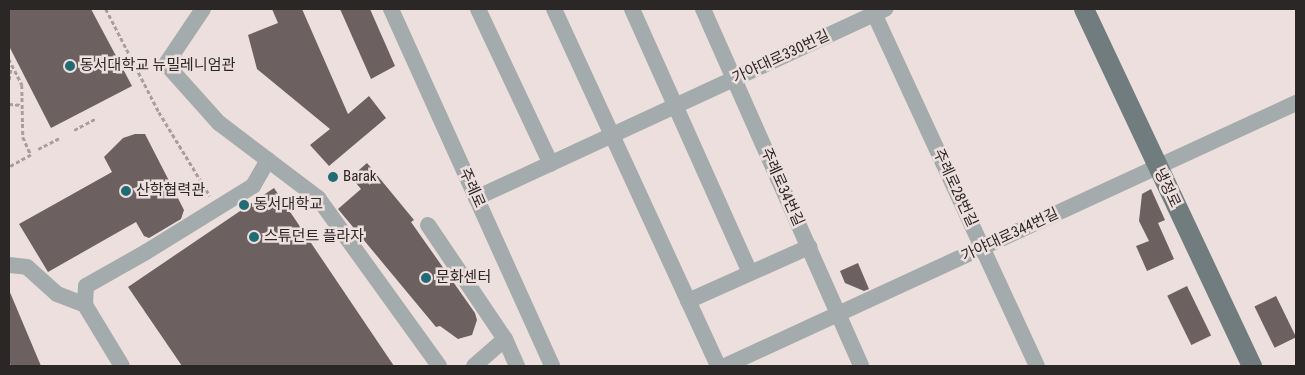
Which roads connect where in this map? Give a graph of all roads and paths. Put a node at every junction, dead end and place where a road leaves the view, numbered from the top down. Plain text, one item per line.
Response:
1 (106, 9) edge
2 (203, 9) edge
3 (391, 9) edge
4 (478, 9) edge
5 (554, 9) edge
6 (632, 9) edge
7 (703, 9) edge
8 (1084, 9) edge
9 (877, 10) edge
10 (9, 59) edge
11 (10, 65) edge
12 (734, 79) junction
13 (9, 80) edge
14 (1296, 103) edge
15 (9, 104) edge
16 (22, 105) junction
17 (677, 105) junction
18 (95, 119) dead end
19 (74, 130) dead end
20 (612, 136) junction
21 (60, 138) dead end
22 (38, 149) dead end
23 (268, 160) junction
24 (551, 164) junction
25 (9, 167) edge
26 (1157, 167) junction
27 (211, 197) dead end
28 (476, 198) junction
29 (428, 225) dead end
30 (809, 247) junction
31 (982, 248) junction
32 (9, 265) edge
33 (750, 273) junction
34 (688, 301) junction
35 (85, 305) junction
36 (838, 314) junction
37 (504, 340) junction
38 (122, 366) edge
39 (439, 366) edge
40 (474, 366) edge
41 (517, 366) edge
42 (552, 366) edge
43 (718, 366) edge
44 (725, 366) edge
45 (861, 366) edge
46 (1038, 366) edge
47 (1252, 366) edge

1 - 27 path
2 - 23 street
3 - 28 street, 주례로
4 - 24 street
5 - 20 street
6 - 17 street
7 - 12 street, 주례로34번길
8 - 26 main road, 냉정로
9 - 12 street, 가야대로330번길
9 - 31 street, 주례로28번길
10 - 11 path
11 - 13 path
11 - 16 path
12 - 17 street, 가야대로330번길
12 - 30 street, 주례로34번길
14 - 26 street, 가야대로344번길
15 - 16 path
16 - 25 path
17 - 20 street, 가야대로330번길
17 - 33 street
18 - 19 path
20 - 24 street, 가야대로330번길
20 - 34 street
21 - 22 path
23 - 35 street
23 - 39 street
24 - 28 street, 가야대로330번길
26 - 31 street, 가야대로344번길
26 - 47 main road, 냉정로
28 - 42 street, 주례로
29 - 37 street
30 - 33 street
30 - 36 street, 주례로34번길
31 - 36 street, 가야대로344번길
31 - 46 street, 주례로28번길
32 - 35 street
33 - 34 street
34 - 43 street
35 - 38 street
36 - 44 street, 가야대로344번길
36 - 45 street, 주례로34번길
37 - 40 street
37 - 41 street

